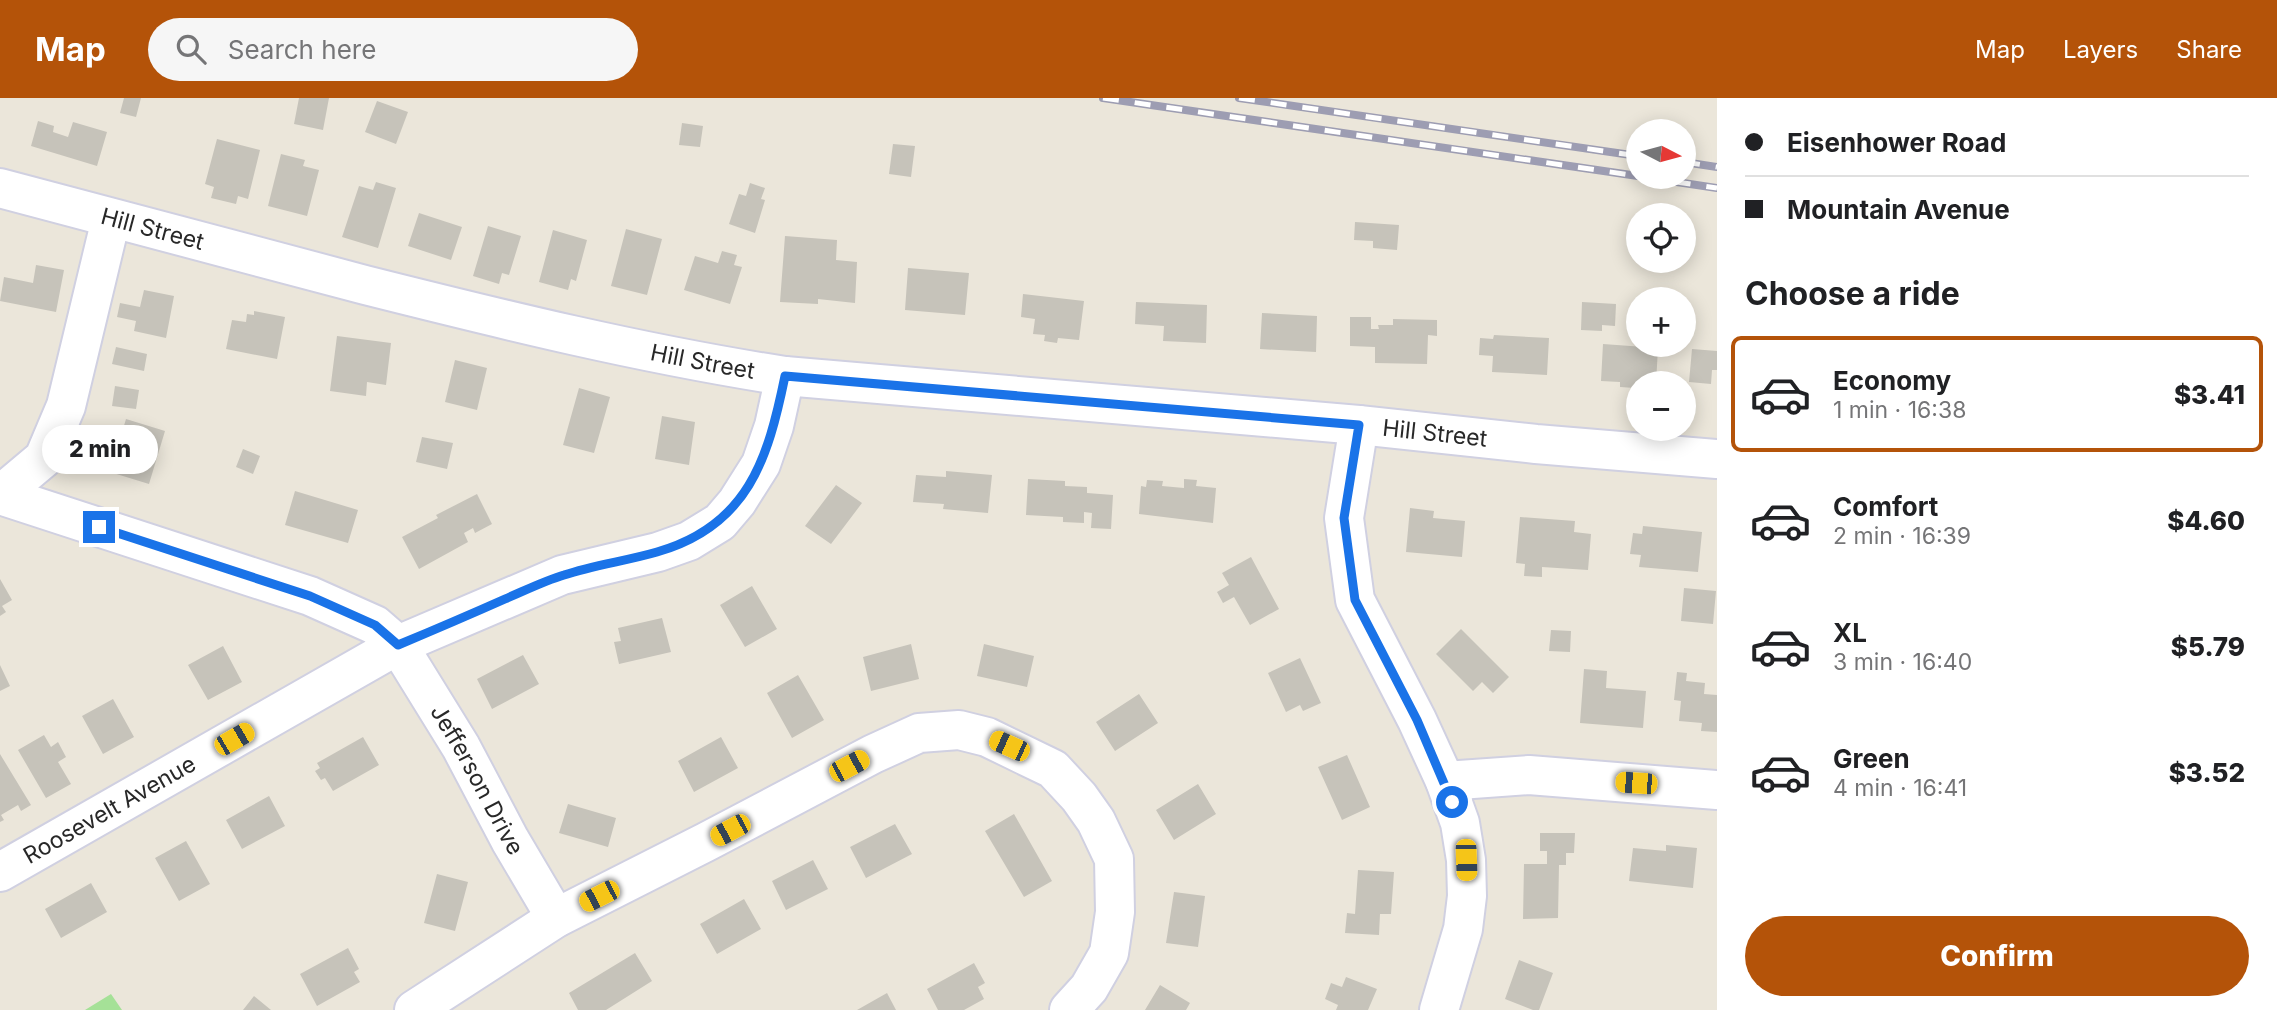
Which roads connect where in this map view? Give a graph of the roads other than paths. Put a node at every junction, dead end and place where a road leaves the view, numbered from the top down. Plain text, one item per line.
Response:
1 (0, 188) edge
2 (111, 219) junction
3 (785, 376) junction
4 (1359, 425) junction
5 (1717, 459) edge
6 (0, 495) edge
7 (398, 645) junction
8 (1444, 781) junction
9 (1717, 790) edge
10 (0, 872) edge
11 (556, 918) junction
12 (414, 1010) edge
13 (1069, 1010) edge
14 (1439, 1010) edge

1 - 2 street, Hill Street
2 - 3 street, Hill Street
2 - 6 street
3 - 4 street, Hill Street
3 - 7 street, Roosevelt Avenue
4 - 5 street, Hill Street
4 - 8 street
6 - 7 street, Jefferson Drive
7 - 10 street, Roosevelt Avenue
7 - 11 street, Jefferson Drive
8 - 9 street
8 - 14 street
11 - 12 street
11 - 13 street

